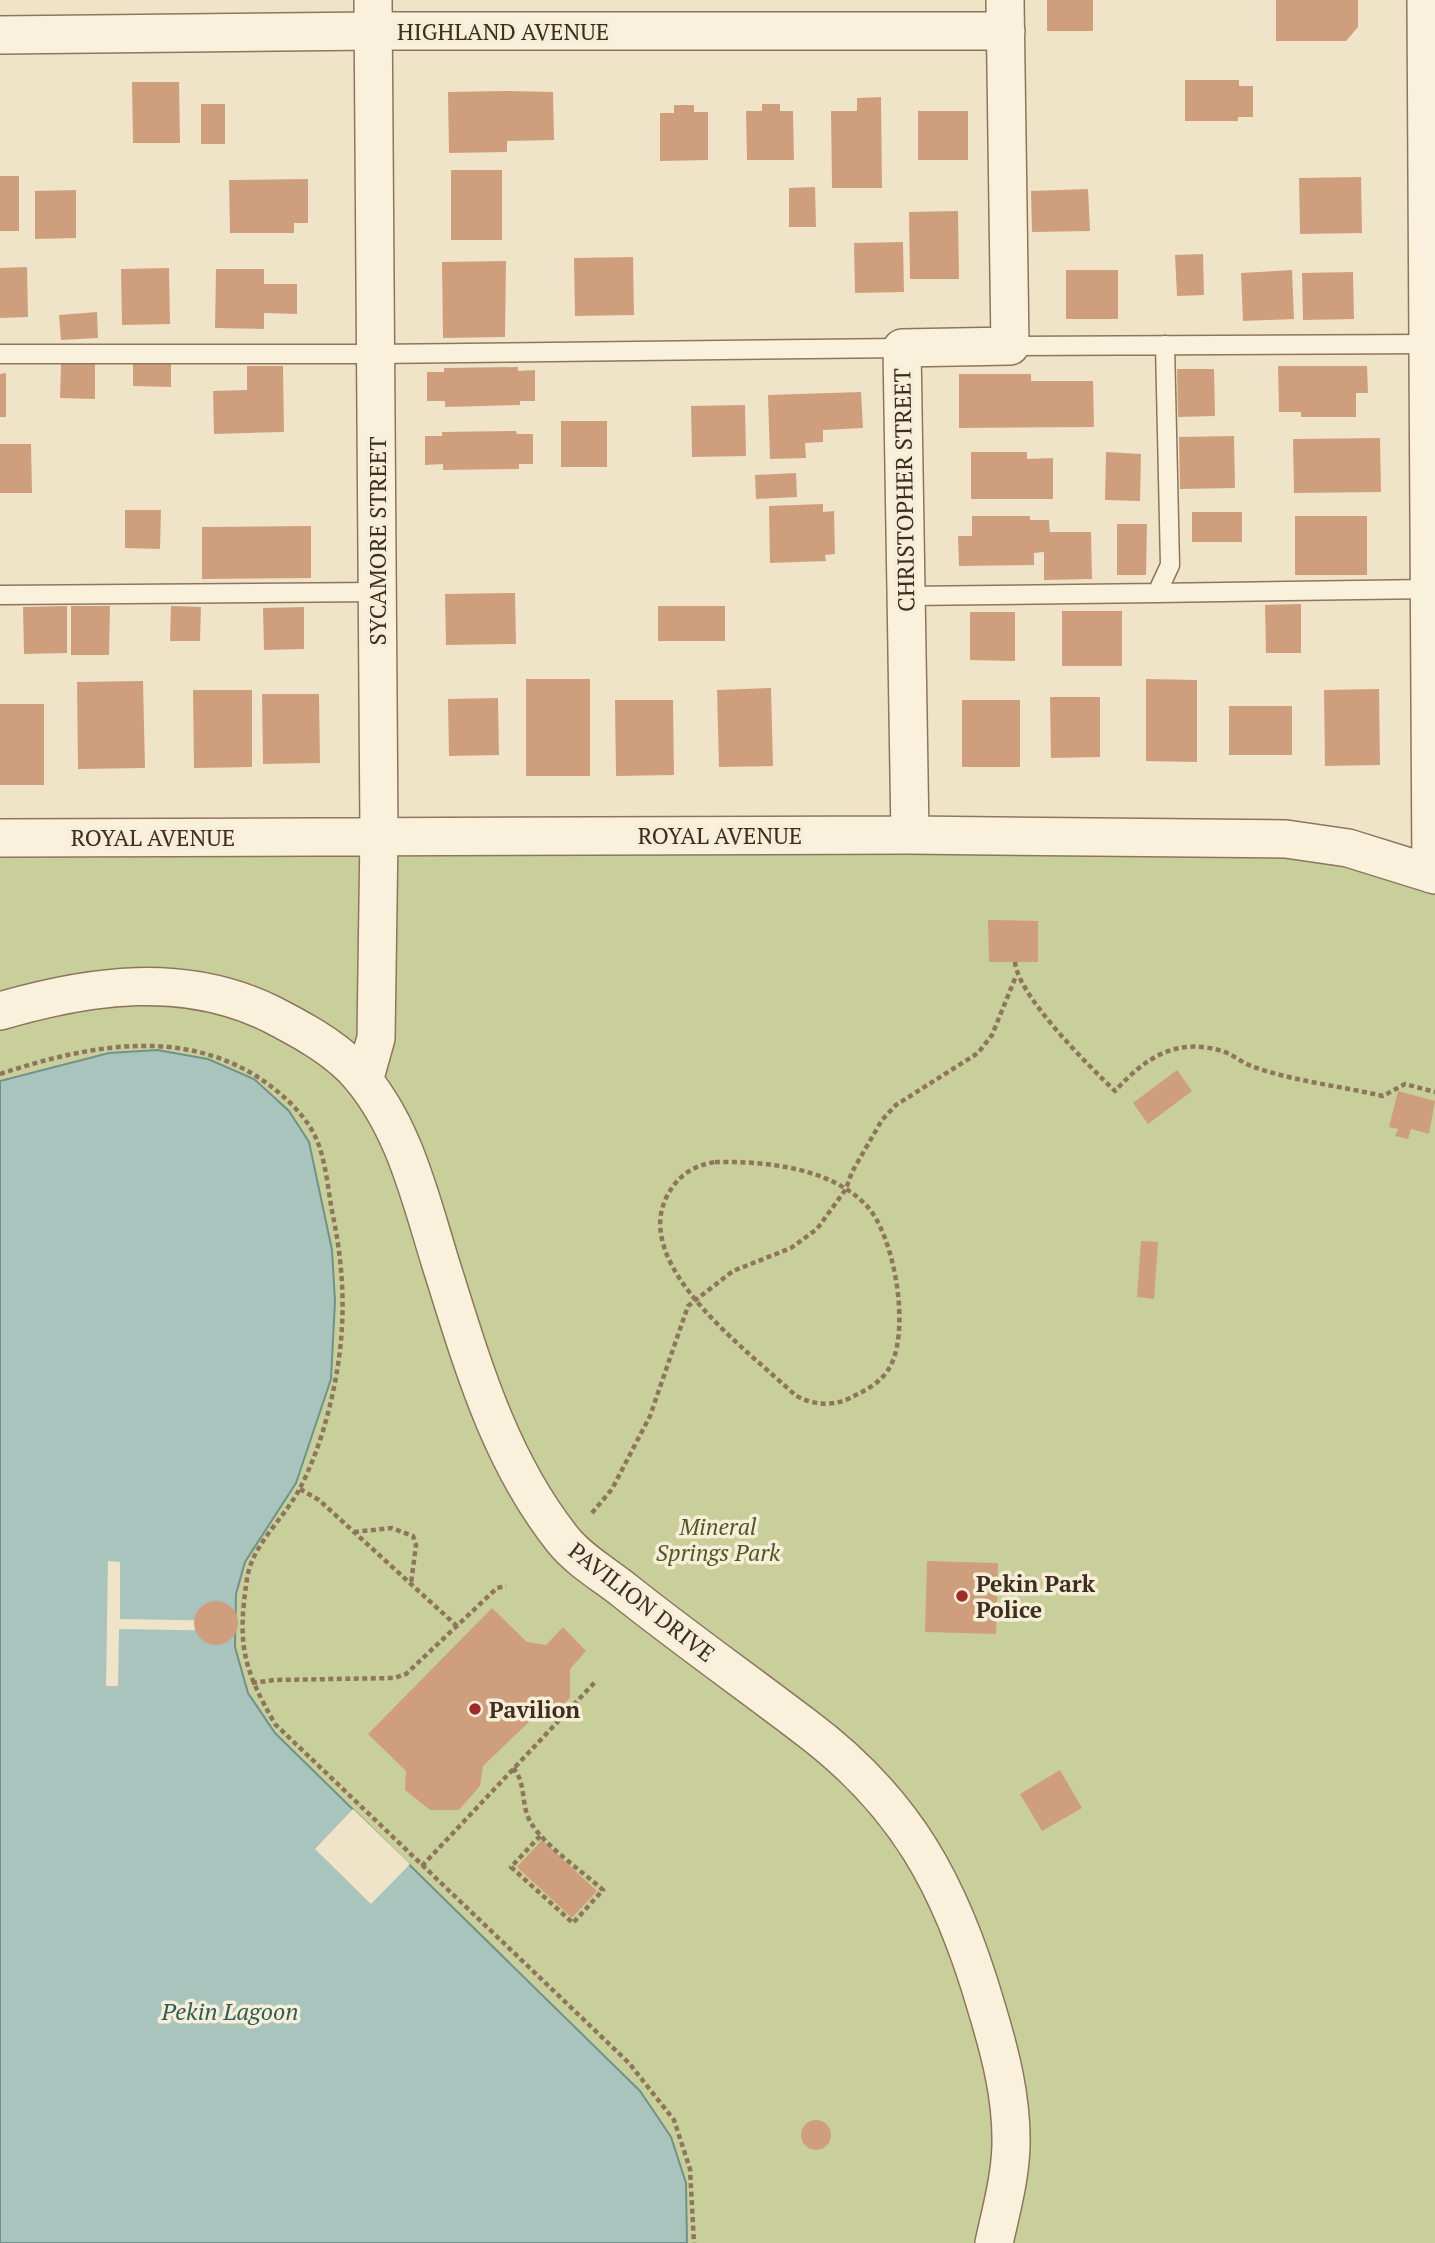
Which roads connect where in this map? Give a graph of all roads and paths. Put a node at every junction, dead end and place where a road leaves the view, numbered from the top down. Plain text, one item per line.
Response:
1 (1426, 0) edge
2 (374, 15) edge
3 (1006, 16) edge
4 (0, 35) edge
5 (1429, 344) junction
6 (1165, 345) junction
7 (1010, 346) junction
8 (902, 348) junction
9 (0, 354) edge
10 (376, 354) junction
11 (1430, 589) junction
12 (377, 592) junction
13 (1157, 593) junction
14 (0, 595) edge
15 (906, 596) junction
16 (379, 835) junction
17 (910, 835) junction
18 (0, 838) edge
19 (1433, 874) edge
20 (1015, 962) dead end
21 (1016, 976) junction
22 (0, 1011) edge
23 (0, 1074) edge
24 (364, 1081) junction
25 (1435, 1091) edge
26 (846, 1189) junction
27 (694, 1301) junction
28 (300, 1489) junction
29 (590, 1516) dead end
30 (354, 1532) junction
31 (411, 1584) junction
32 (506, 1586) dead end
33 (457, 1627) junction
34 (596, 1681) dead end
35 (252, 1683) junction
36 (513, 1768) junction
37 (541, 1835) junction
38 (422, 1866) junction
39 (694, 2243) edge
40 (994, 2243) edge

1 - 5 street
2 - 3 street, HIGHLAND AVENUE
2 - 4 street, HIGHLAND AVENUE
2 - 10 street, SYCAMORE STREET
3 - 7 street
5 - 6 lane
5 - 11 street
6 - 7 lane
6 - 13 lane
7 - 8 street, CHRISTOPHER STREET
8 - 10 lane
8 - 15 street, CHRISTOPHER STREET
9 - 10 lane
10 - 12 street, SYCAMORE STREET
11 - 13 lane
11 - 19 street
12 - 14 lane
12 - 16 street, SYCAMORE STREET
13 - 15 lane
15 - 17 street, CHRISTOPHER STREET
16 - 17 street, ROYAL AVENUE
16 - 18 street, ROYAL AVENUE
16 - 24 street, SYCAMORE STREET
17 - 19 street, ROYAL AVENUE
20 - 21 path
21 - 25 path
21 - 26 path
22 - 24 street, PAVILION DRIVE
23 - 28 path
24 - 40 street, PAVILION DRIVE
26 - 27 path
26 - 27 path
26 - 27 path
27 - 29 path
28 - 30 path
28 - 35 path
30 - 31 path
30 - 31 path
31 - 33 path
32 - 33 path
33 - 35 path
34 - 36 path
35 - 38 path
36 - 37 path
36 - 38 path
37 - 37 path
38 - 39 path

